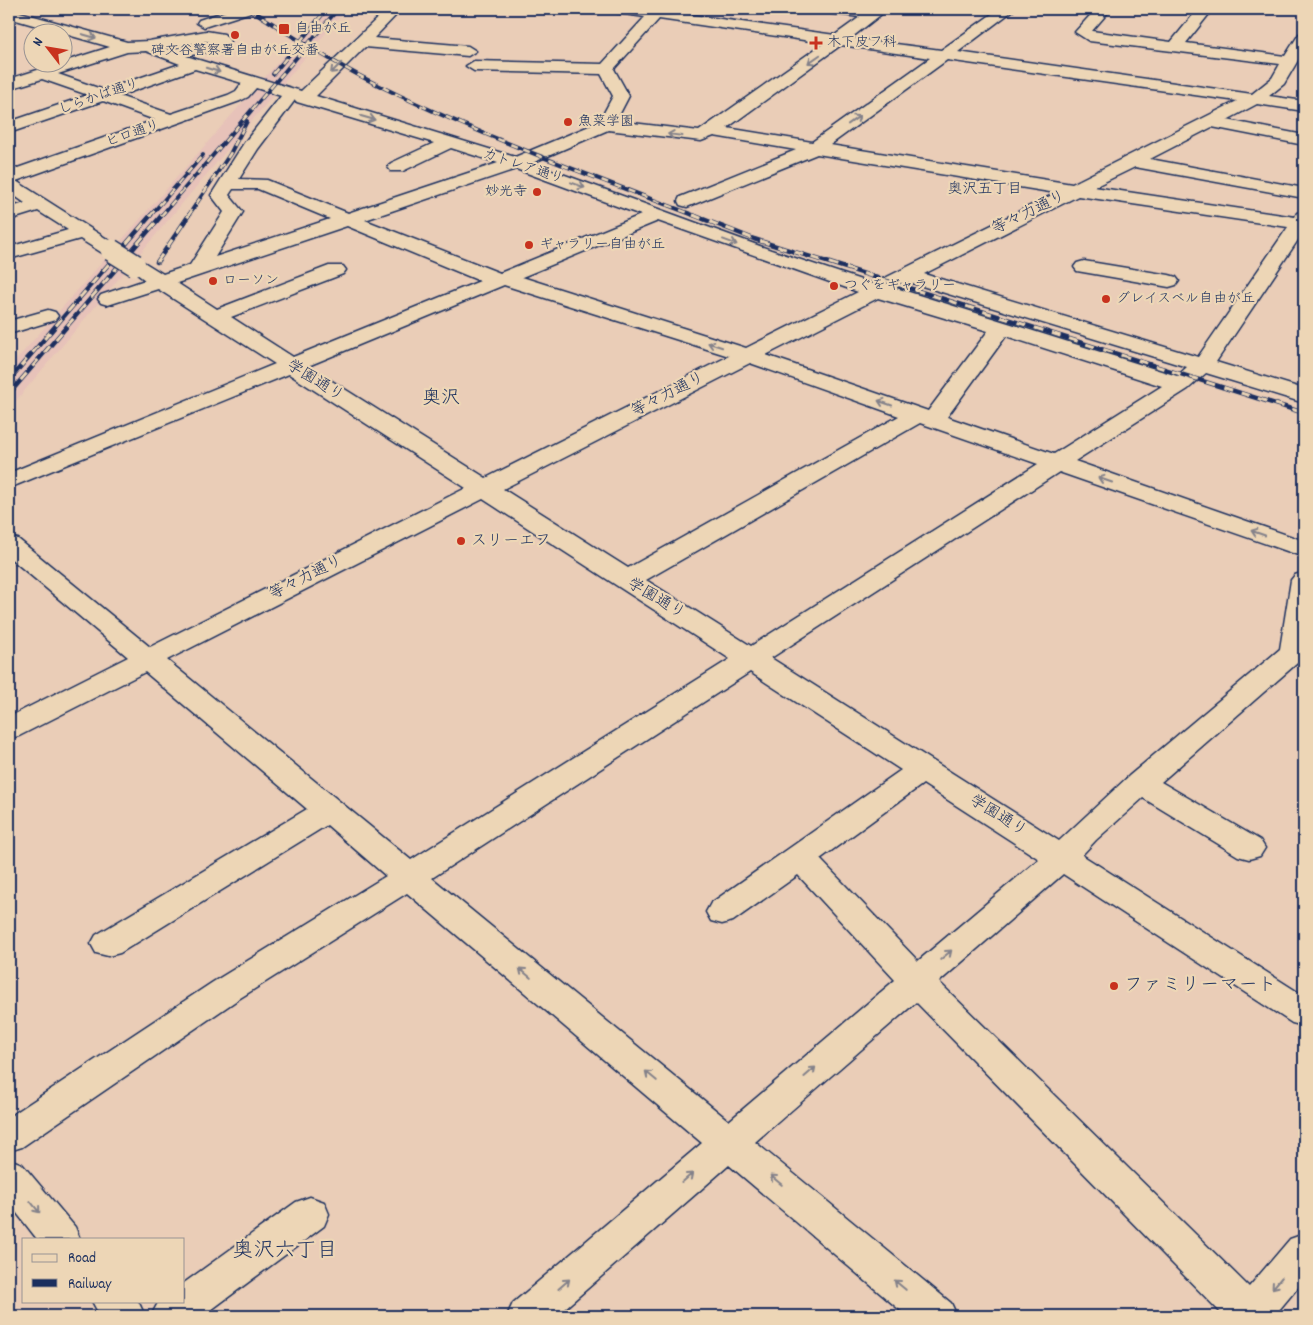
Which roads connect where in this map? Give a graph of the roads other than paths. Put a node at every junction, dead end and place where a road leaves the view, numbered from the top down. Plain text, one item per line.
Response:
1 (246, 9) edge
2 (395, 9) edge
3 (617, 9) edge
4 (826, 9) edge
5 (1008, 9) edge
6 (1104, 9) edge
7 (1206, 9) edge
8 (661, 12) edge
9 (877, 12) edge
10 (9, 13) edge
11 (213, 36) junction
12 (1304, 37) edge
13 (840, 40) junction
14 (361, 42) junction
15 (148, 46) junction
16 (1176, 46) junction
17 (126, 47) junction
18 (468, 51) dead end
19 (167, 55) junction
20 (944, 55) junction
21 (1290, 60) junction
22 (189, 66) dead end
23 (474, 66) dead end
24 (606, 69) junction
25 (42, 73) junction
26 (13, 80) edge
27 (252, 82) junction
28 (104, 96) junction
29 (296, 99) junction
30 (1255, 99) junction
31 (1304, 106) edge
32 (171, 120) junction
33 (1212, 122) junction
34 (606, 125) junction
35 (9, 128) edge
36 (712, 131) junction
37 (1304, 140) edge
38 (449, 143) junction
39 (814, 149) junction
40 (1134, 160) junction
41 (516, 163) junction
42 (396, 167) dead end
43 (9, 177) edge
44 (9, 184) edge
45 (228, 184) junction
46 (1075, 190) junction
47 (1304, 192) edge
48 (687, 201) dead end
49 (40, 204) junction
50 (9, 214) edge
51 (655, 216) junction
52 (347, 220) junction
53 (1303, 222) edge
54 (83, 232) junction
55 (9, 253) edge
56 (1084, 267) dead end
57 (197, 269) junction
58 (336, 270) dead end
59 (906, 275) junction
60 (500, 278) junction
61 (1169, 281) dead end
62 (160, 282) junction
63 (875, 291) junction
64 (108, 299) dead end
65 (48, 316) dead end
66 (214, 316) junction
67 (9, 328) edge
68 (1001, 328) junction
69 (746, 355) junction
70 (289, 365) junction
71 (1203, 365) junction
72 (1180, 384) junction
73 (1304, 396) edge
74 (925, 417) junction
75 (1054, 463) junction
76 (9, 481) edge
77 (483, 489) junction
78 (9, 544) edge
79 (1304, 549) edge
80 (1304, 580) edge
81 (625, 581) junction
82 (1298, 654) edge
83 (751, 658) junction
84 (147, 659) junction
85 (9, 729) edge
86 (923, 769) junction
87 (1140, 784) junction
88 (329, 810) junction
89 (1249, 848) dead end
90 (1062, 857) junction
91 (800, 858) junction
92 (410, 877) junction
93 (722, 912) dead end
94 (108, 944) dead end
95 (916, 981) junction
96 (1304, 1012) edge
97 (9, 1136) edge
98 (730, 1142) junction
99 (9, 1175) edge
100 (310, 1214) dead end
101 (60, 1238) edge
102 (1304, 1250) edge
103 (113, 1302) edge
104 (125, 1316) edge
105 (171, 1316) edge
106 (527, 1316) edge
107 (937, 1316) edge
108 (1250, 1316) edge

1 - 11 street
2 - 14 street
3 - 8 street
4 - 9 street
5 - 20 street
6 - 16 street
7 - 16 street
8 - 13 street
8 - 24 street
9 - 13 street
10 -> 17 street
11 - 15 street
11 - 19 street
12 - 21 street, 等々力通り
13 - 20 street
13 -> 36 street
14 - 18 street
14 -> 29 street
15 - 17 street
15 - 19 street, カトレア通り
16 - 21 street
17 - 25 street
19 -> 27 street, カトレア通り
20 - 30 street
39 -> 20 street
21 - 30 street, 等々力通り
22 - 28 street, しらかば通り
23 - 24 street
24 - 34 street
25 - 26 street
25 - 28 street
27 - 29 street, カトレア通り
27 - 32 street, ヒロ通り
28 - 32 street
28 - 35 street, しらかば通り
29 -> 38 street, カトレア通り
29 - 45 street
30 - 31 street
30 - 33 street, 等々力通り
32 - 43 street, ヒロ通り
33 - 37 street
33 - 40 street, 等々力通り
36 -> 34 street
34 - 41 street
36 - 39 street
38 - 41 street, カトレア通り
38 - 42 street
39 - 46 street
39 - 48 street
40 - 46 street, 等々力通り
40 - 47 street
41 -> 51 street, カトレア通り
41 - 52 street
44 - 49 street, 学園通り
45 - 52 street
45 - 57 street
46 - 53 street
46 - 59 street, 等々力通り
49 - 50 street
49 - 54 street, 学園通り
51 - 60 street
51 -> 63 street, カトレア通り
52 - 57 street
52 - 60 street
53 - 71 street
54 - 55 street
54 - 62 street, 学園通り, bridge
56 - 61 street
57 - 62 street
58 - 66 street
59 - 63 street, 等々力通り
59 - 71 street
69 -> 60 street
60 - 70 street
62 - 64 street
62 - 66 street, 学園通り
63 - 68 street, カトレア通り
63 - 69 street, 等々力通り
65 - 67 street
66 - 70 street, 学園通り
68 - 72 street, カトレア通り
68 - 74 street
74 -> 69 street
69 - 77 street, 等々力通り
70 - 76 street
70 - 77 street, 学園通り
71 - 72 street
71 - 73 street
72 - 75 street
74 - 75 street
74 - 81 street
79 -> 75 street
75 - 83 street
77 - 81 street, 学園通り
77 - 84 street, 等々力通り
78 - 84 street
80 - 82 street
81 - 83 street, 学園通り
82 - 87 street
83 - 86 street, 学園通り
83 - 92 street
84 - 85 street, 等々力通り
84 - 88 street
86 - 90 street, 学園通り
86 - 91 street
87 - 89 street
87 - 90 street
88 - 92 street
88 - 94 street
95 -> 90 street
90 - 96 street, 学園通り
91 - 93 street
91 - 95 street
92 - 97 street
98 -> 92 street
98 -> 95 street
95 - 108 street
106 -> 98 street
107 -> 98 street
99 -> 101 street
100 - 105 street
102 -> 108 street
103 - 104 street

